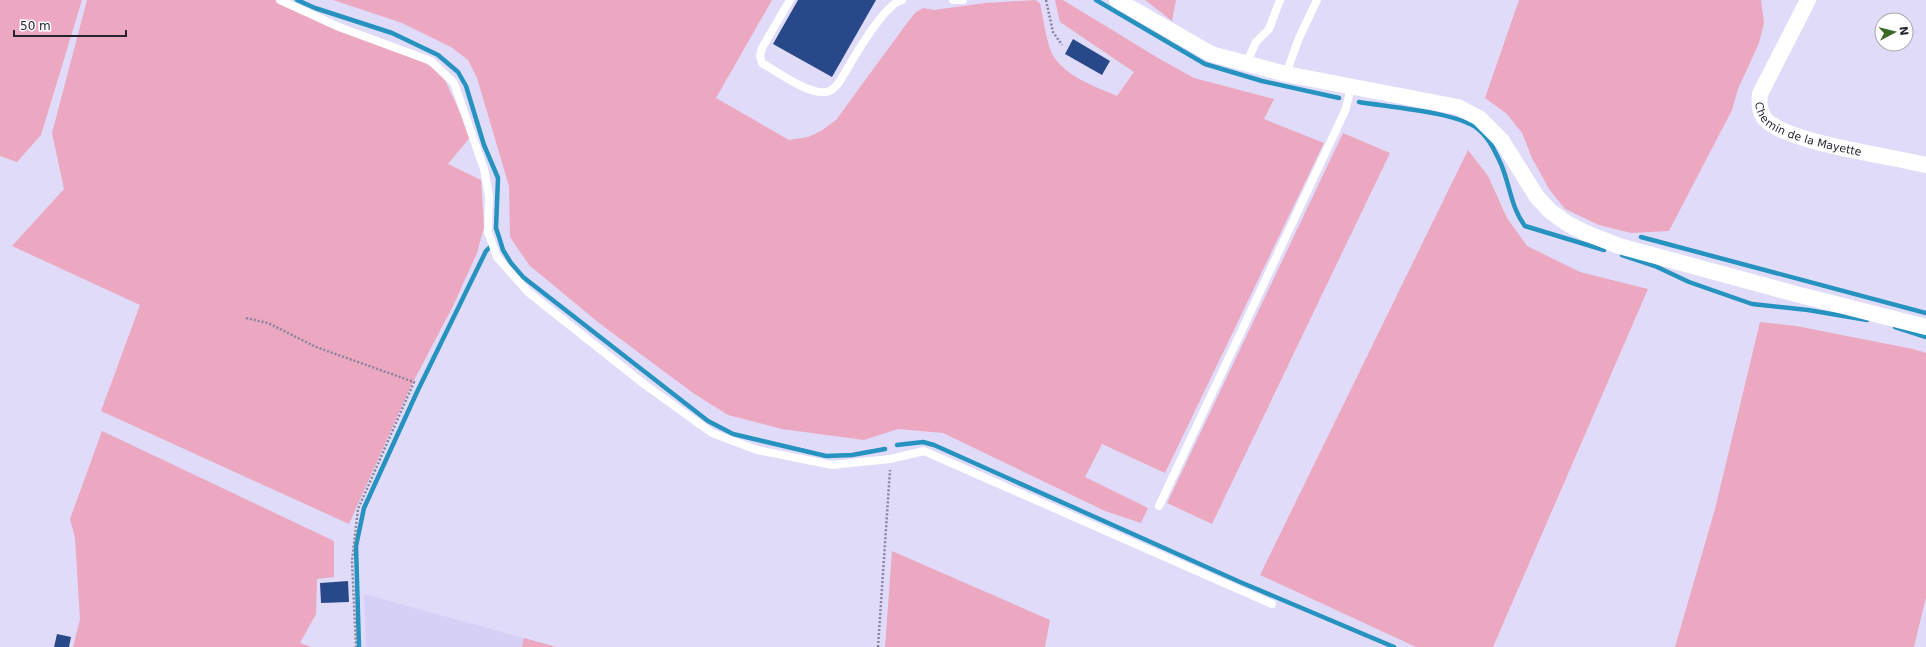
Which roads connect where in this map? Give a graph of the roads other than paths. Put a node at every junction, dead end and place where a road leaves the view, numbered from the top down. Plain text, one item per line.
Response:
1 (280, 0) edge
2 (790, 0) edge
3 (902, 0) edge
4 (953, 0) edge
5 (963, 0) edge
6 (1117, 0) edge
7 (1280, 0) edge
8 (1317, 0) edge
9 (1808, 0) edge
10 (1246, 64) junction
11 (1286, 74) junction
12 (1351, 88) junction
13 (1926, 165) edge
14 (1926, 327) edge
15 (1159, 506) dead end
16 (1272, 604) dead end

1 - 16 lane
2 - 3 lane
4 - 5 lane
6 - 10 street
7 - 10 lane
8 - 11 lane
9 - 13 street, Chemin de la Mayette
10 - 11 street
11 - 12 street
12 - 14 street
12 - 15 lane

